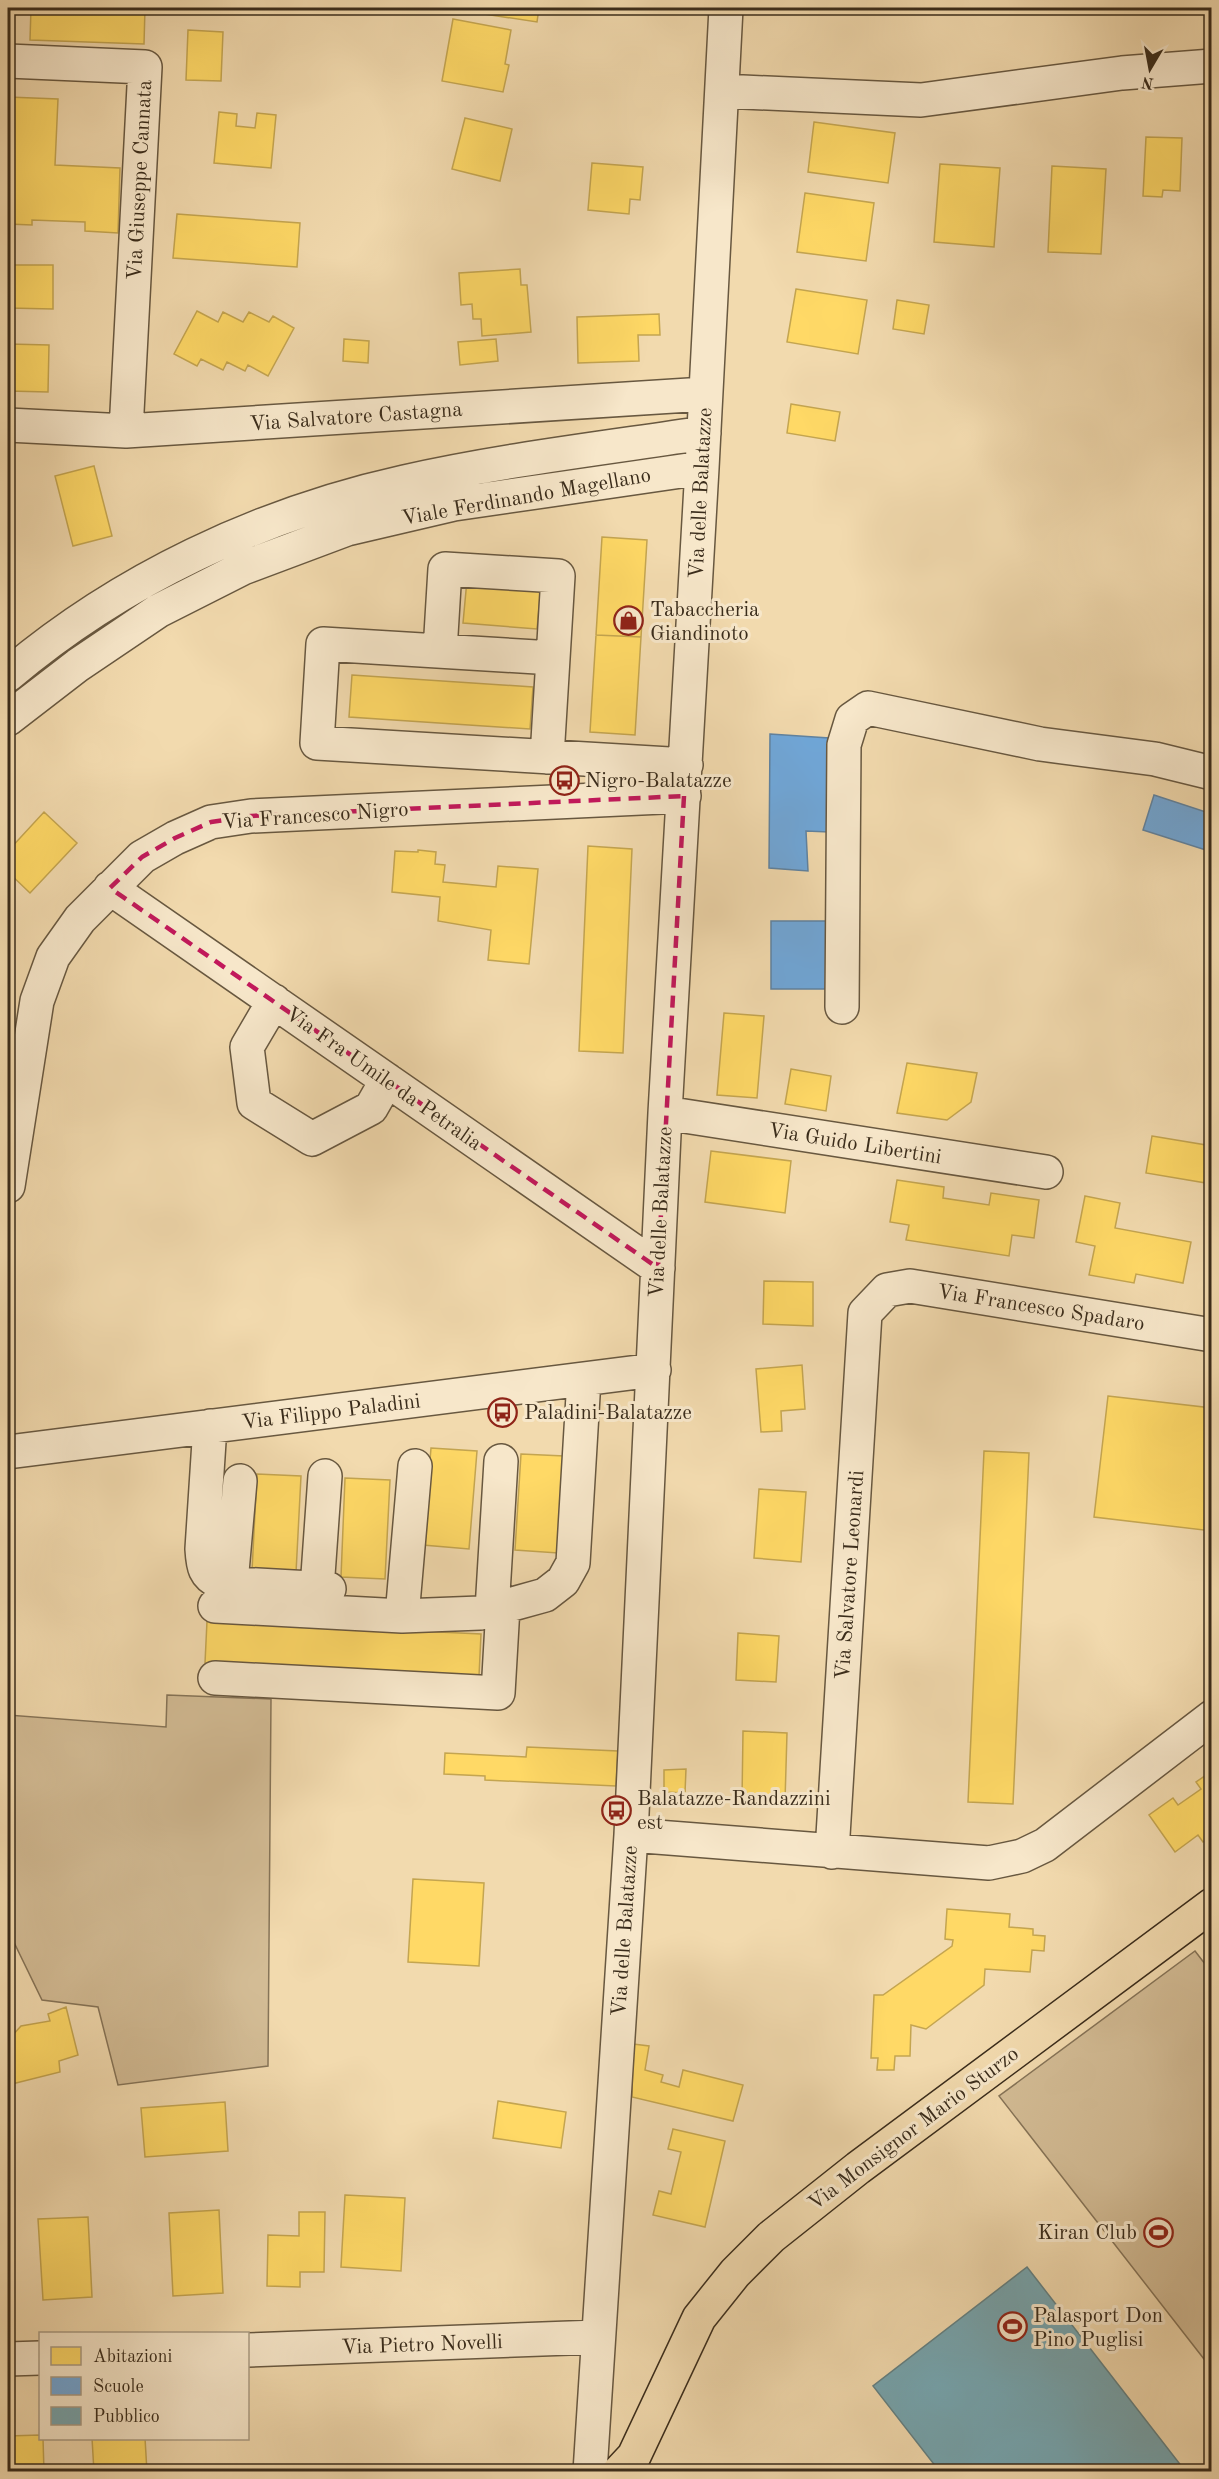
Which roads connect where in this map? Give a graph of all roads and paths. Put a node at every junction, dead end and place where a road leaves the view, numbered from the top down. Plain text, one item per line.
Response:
1 (726, 8) edge
2 (8, 61) edge
3 (1212, 66) edge
4 (722, 91) junction
5 (705, 394) junction
6 (8, 425) edge
7 (126, 430) junction
8 (704, 433) junction
9 (702, 468) junction
10 (440, 651) junction
11 (553, 658) junction
12 (8, 675) edge
13 (8, 719) edge
14 (547, 757) junction
15 (1212, 773) edge
16 (685, 781) junction
17 (110, 888) junction
18 (274, 1001) junction
19 (842, 1007) dead end
20 (387, 1080) junction
21 (665, 1113) junction
22 (1046, 1172) dead end
23 (8, 1186) edge
24 (658, 1268) junction
25 (874, 1301) joint
26 (1212, 1335) edge
27 (654, 1370) junction
28 (584, 1379) junction
29 (210, 1426) junction
30 (8, 1452) edge
31 (501, 1461) dead end
32 (415, 1466) dead end
33 (325, 1476) dead end
34 (240, 1481) dead end
35 (317, 1589) junction
36 (223, 1594) junction
37 (403, 1605) junction
38 (498, 1609) junction
39 (215, 1677) dead end
40 (1212, 1717) edge
41 (631, 1835) junction
42 (832, 1852) junction
43 (1212, 1905) edge
44 (597, 2337) junction
45 (249, 2350) edge
46 (39, 2358) edge
47 (8, 2359) edge
48 (663, 2395) junction
49 (595, 2417) junction
50 (590, 2472) edge
51 (610, 2472) edge
52 (619, 2472) edge
53 (646, 2472) edge

1 - 4 street, Via delle Balatazze
2 - 7 street, Via Giuseppe Cannata
3 - 4 street
4 - 5 street, Via delle Balatazze
5 - 7 street, Via Salvatore Castagna
5 - 8 street, Via delle Balatazze
6 - 7 street, Via Salvatore Castagna
8 - 9 street, Via delle Balatazze
8 - 12 street, Viale Ferdinando Magellano
9 - 13 street, Viale Ferdinando Magellano
9 - 16 street, Via delle Balatazze
10 - 11 street
10 - 11 street
10 - 14 street
11 - 14 street
14 - 16 street
15 - 19 street
16 - 17 street, Via Francesco Nigro
16 - 21 street, Via delle Balatazze
17 - 18 street, Via Fra Umile da Petralia
17 - 23 street, Via Francesco Nigro
18 - 20 street, Via Fra Umile da Petralia
18 - 20 street
20 - 24 street, Via Fra Umile da Petralia
21 - 22 street, Via Guido Libertini
21 - 24 street, Via delle Balatazze
24 - 27 street, Via delle Balatazze
25 - 26 street, Via Francesco Spadaro
25 - 42 street, Via Salvatore Leonardi
27 - 28 street, Via Filippo Paladini
27 - 41 street, Via delle Balatazze
28 - 29 street, Via Filippo Paladini
28 - 38 street
29 - 30 street, Via Filippo Paladini
29 - 36 street
31 - 38 street
32 - 37 street
33 - 35 street
34 - 36 street
35 - 36 street
35 - 37 street
36 - 37 street
37 - 38 street
38 - 39 street
40 - 42 street
41 - 42 street
41 - 44 street, Via delle Balatazze
43 - 48 main road, Via Monsignor Mario Sturzo
44 - 45 street, Via Pietro Novelli
44 - 49 street, Via delle Balatazze
46 - 47 street
48 - 52 main road
48 - 53 main road
49 - 50 street
49 - 51 street

